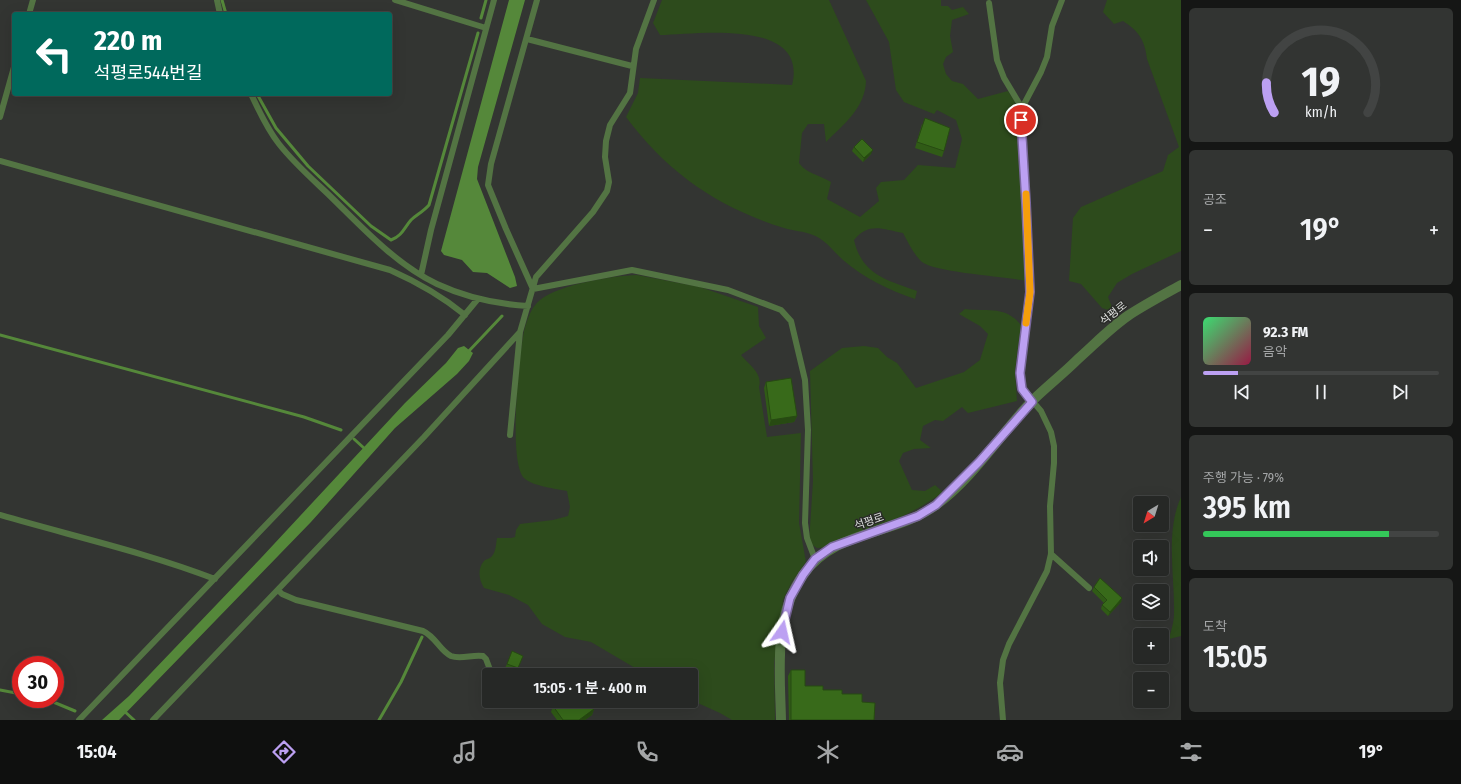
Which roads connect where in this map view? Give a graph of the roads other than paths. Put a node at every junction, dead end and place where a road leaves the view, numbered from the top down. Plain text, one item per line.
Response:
1 (33, 0) edge
2 (217, 0) edge
3 (395, 0) edge
4 (494, 0) edge
5 (538, 0) edge
6 (654, 0) edge
7 (1062, 0) edge
8 (990, 3) dead end
9 (30, 12) edge
10 (220, 12) edge
11 (486, 28) junction
12 (527, 38) junction
13 (632, 66) junction
14 (12, 74) edge
15 (252, 96) edge
16 (1022, 108) junction
17 (0, 117) edge
18 (0, 161) edge
19 (422, 275) junction
20 (1181, 285) edge
21 (533, 289) junction
22 (477, 300) junction
23 (528, 306) junction
24 (466, 316) junction
25 (520, 332) junction
26 (1032, 402) junction
27 (510, 436) dead end
28 (0, 515) edge
29 (1051, 554) junction
30 (815, 559) junction
31 (215, 579) junction
32 (1089, 588) dead end
33 (278, 590) junction
34 (489, 668) edge
35 (79, 720) edge
36 (152, 720) edge
37 (781, 720) edge
38 (1002, 720) edge

1 - 9 lane
2 - 10 lane
3 - 11 lane
4 - 11 lane
5 - 12 lane
6 - 13 lane
7 - 16 lane
8 - 16 lane
11 - 19 lane
12 - 13 lane
12 - 21 lane
13 - 21 lane
14 - 17 lane
15 - 19 lane
16 - 26 lane
18 - 24 lane
19 - 22 lane
20 - 26 street, 석평로
21 - 23 lane
21 - 30 lane
22 - 23 lane
22 - 24 lane
23 - 25 lane
24 - 31 lane
25 - 27 lane
25 - 33 lane
26 - 29 lane
26 - 30 street, 석평로
28 - 31 lane
29 - 32 lane
29 - 38 lane
30 - 37 street, 석평로
31 - 35 lane
33 - 34 lane
33 - 36 lane

